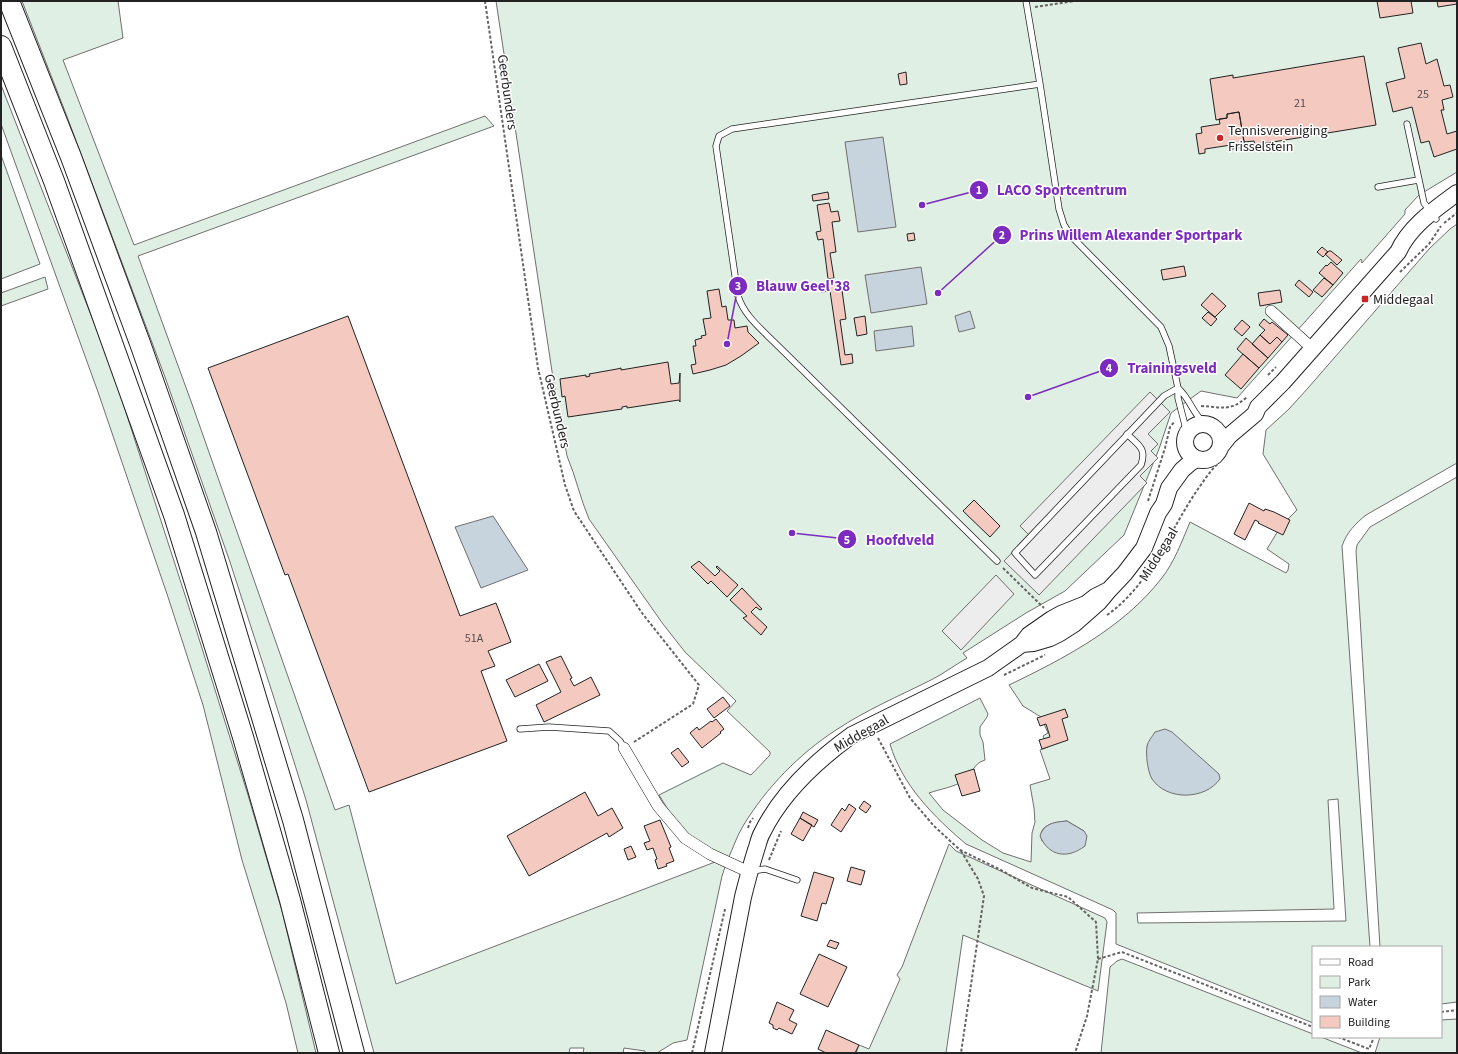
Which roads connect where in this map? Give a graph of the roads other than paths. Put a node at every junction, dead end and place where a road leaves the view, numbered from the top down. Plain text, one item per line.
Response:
1 (10, 1) edge
2 (1026, 1) edge
3 (1, 46) edge
4 (1040, 84) junction
5 (1407, 124) dead end
6 (1418, 180) junction
7 (1378, 187) dead end
8 (1457, 193) edge
9 (1457, 203) edge
10 (1433, 216) junction
11 (1271, 311) dead end
12 (1313, 349) junction
13 (1178, 388) junction
14 (1253, 401) junction
15 (1210, 426) junction
16 (1127, 434) junction
17 (1186, 438) junction
18 (1222, 452) junction
19 (1196, 459) junction
20 (1152, 510) junction
21 (996, 561) road end
22 (1109, 590) junction
23 (1022, 644) junction
24 (520, 729) dead end
25 (624, 748) joint
26 (749, 872) junction
27 (797, 880) dead end
28 (329, 1053) edge
29 (354, 1053) edge
30 (713, 1053) edge

1 - 29 highway
2 - 4 lane
3 - 28 highway
4 - 13 lane
4 - 21 lane
5 - 6 lane
6 - 7 lane
6 - 10 lane
8 - 10 street
9 - 10 street
10 - 12 street
11 - 12 street
12 - 14 street
13 - 15 lane
13 - 16 lane
13 - 17 lane
14 - 15 street
14 - 18 street
15 - 17 street
15 - 18 street
16 - 16 lane
17 - 19 street
17 - 20 street, Middegaal
18 - 19 street
19 - 20 street, Middegaal
20 - 22 street, Middegaal
22 - 23 street, Middegaal
22 - 23 street, Middegaal
23 - 26 street, Middegaal
24 - 25 lane
25 - 26 street
26 - 27 lane
26 - 30 street, Middegaal

